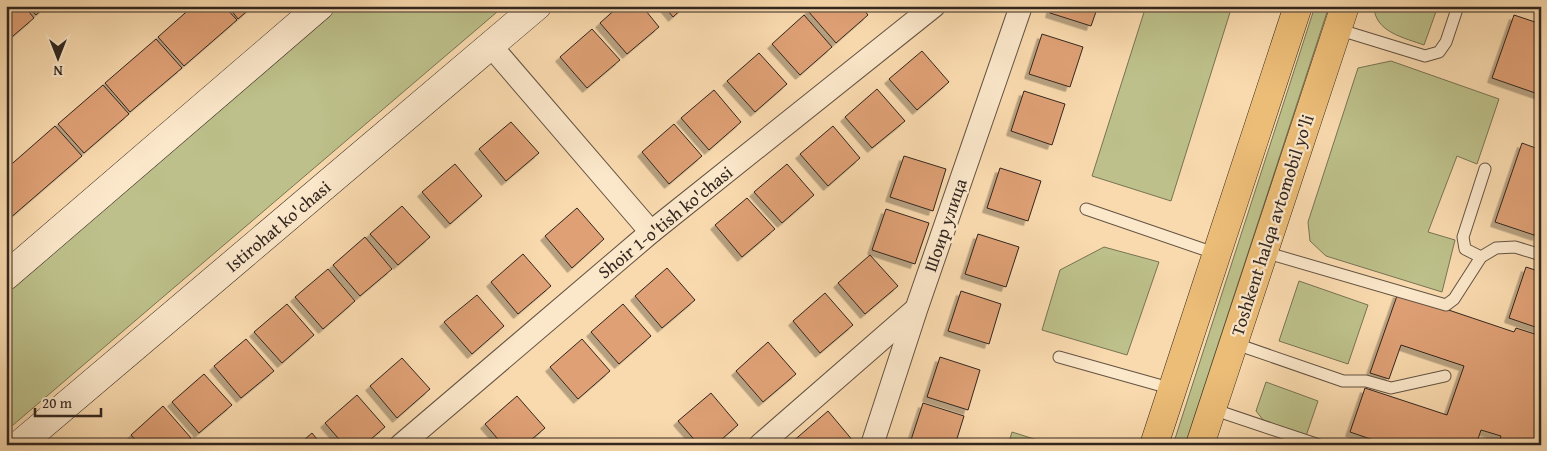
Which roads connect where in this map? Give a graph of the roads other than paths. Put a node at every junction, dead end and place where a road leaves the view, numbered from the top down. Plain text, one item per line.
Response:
1 (320, 6) edge
2 (537, 6) edge
3 (934, 6) edge
4 (1021, 6) edge
5 (1298, 6) edge
6 (1458, 6) edge
7 (1341, 18) edge
8 (491, 46) junction
9 (1485, 170) dead end
10 (1086, 210) dead end
11 (650, 232) junction
12 (1263, 252) junction
13 (1217, 254) junction
14 (1541, 255) edge
15 (1481, 257) junction
16 (8, 273) edge
17 (916, 310) junction
18 (1232, 342) junction
19 (1060, 357) dead end
20 (1445, 376) dead end
21 (1173, 389) junction
22 (1211, 409) junction
23 (20, 445) edge
24 (401, 445) edge
25 (760, 445) edge
26 (872, 445) edge
27 (1154, 445) edge
28 (1200, 445) edge
29 (1319, 445) edge

1 - 16 main road
2 - 8 main road, Istirohat ko'chasi
3 - 11 street, Shoir 1-o'tish ko'chasi
4 - 17 street, Шоир улица
5 - 13 highway
6 - 7 lane
7 - 12 highway, Toshkent halqa avtomobil yo'li
8 - 11 street
8 - 23 main road, Istirohat ko'chasi
9 - 15 lane
10 - 13 lane
11 - 24 street, Shoir 1-o'tish ko'chasi
12 - 15 lane
12 - 18 highway, Toshkent halqa avtomobil yo'li
13 - 21 highway
14 - 15 lane
17 - 25 street
17 - 26 street, Шоир улица
18 - 20 lane
18 - 22 highway, Toshkent halqa avtomobil yo'li
19 - 21 lane
21 - 27 highway
22 - 28 highway, Toshkent halqa avtomobil yo'li
22 - 29 lane

